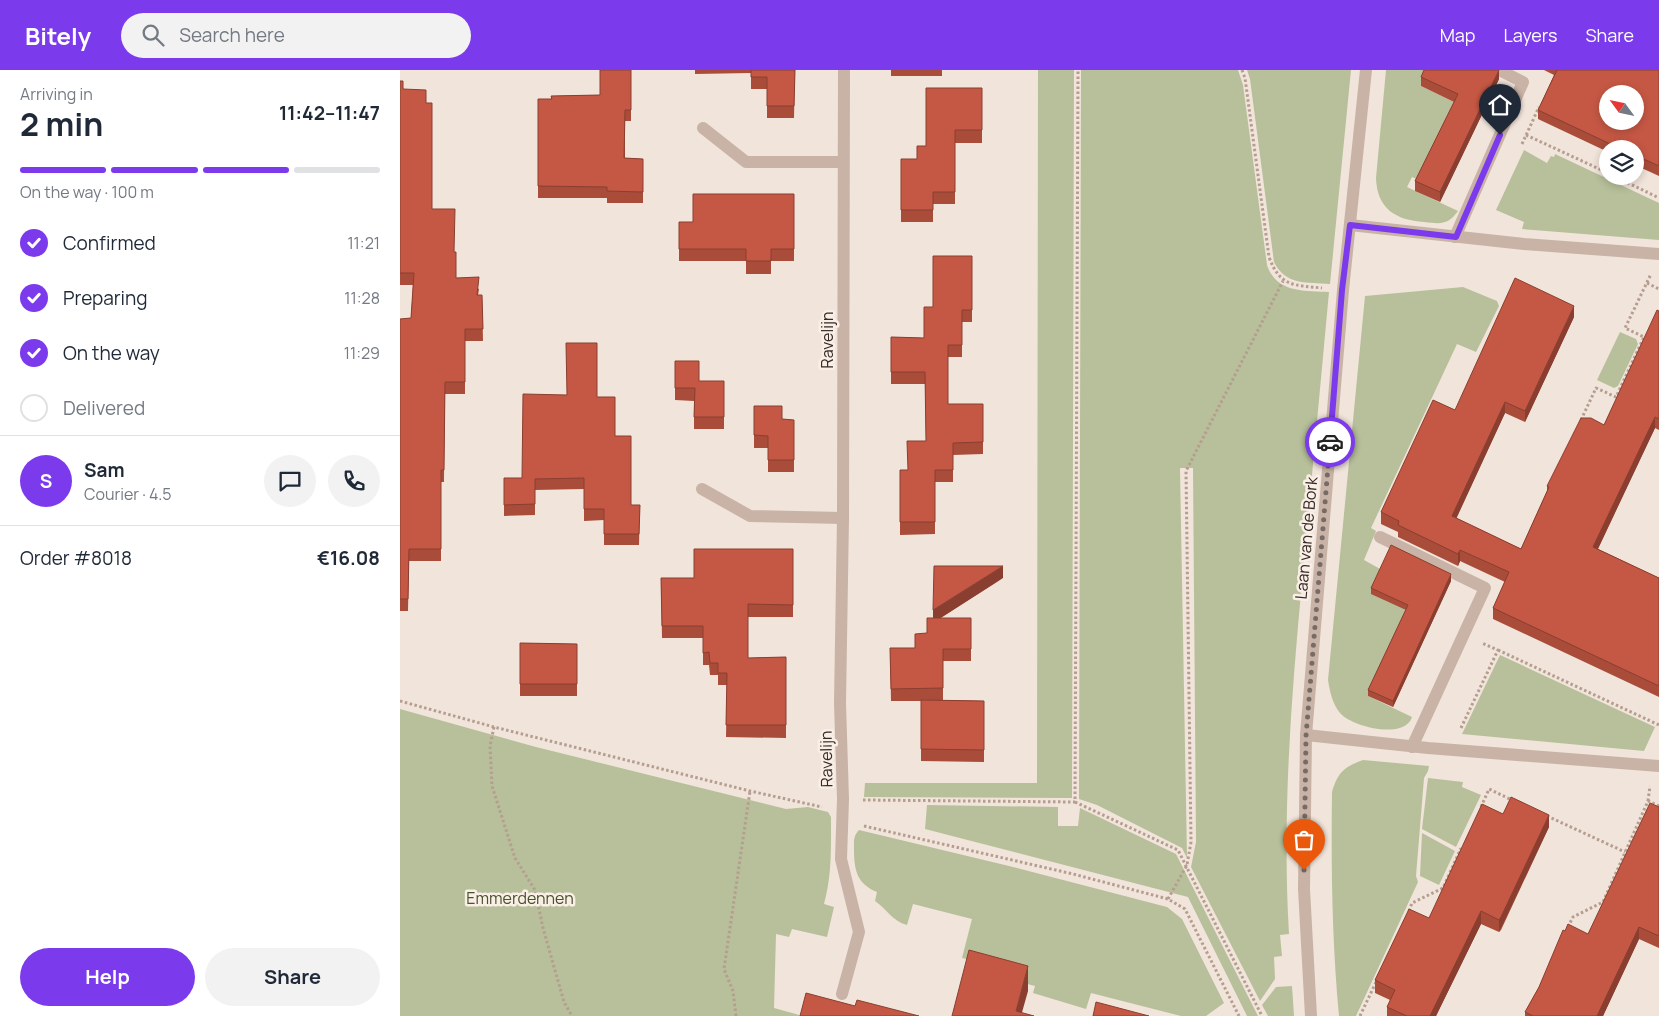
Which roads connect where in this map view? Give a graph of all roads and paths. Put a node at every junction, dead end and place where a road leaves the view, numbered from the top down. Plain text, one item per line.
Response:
1 (844, 70) edge
2 (1078, 70) edge
3 (1242, 70) edge
4 (1366, 70) edge
5 (1499, 70) edge
6 (703, 128) dead end
7 (1526, 135) dead end
8 (843, 162) junction
9 (1599, 169) edge
10 (1632, 185) edge
11 (1659, 198) edge
12 (1350, 225) junction
13 (1456, 237) junction
14 (1659, 254) edge
15 (1652, 271) dead end
16 (1284, 281) junction
17 (1647, 283) junction
18 (1659, 289) edge
19 (1342, 290) junction
20 (1580, 422) edge
21 (702, 489) dead end
22 (843, 518) junction
23 (1380, 537) dead end
24 (1478, 641) dead end
25 (1498, 650) junction
26 (400, 701) edge
27 (1659, 725) edge
28 (494, 727) junction
29 (1453, 727) dead end
30 (1306, 736) junction
31 (1412, 747) junction
32 (1659, 766) edge
33 (750, 791) junction
34 (843, 799) junction
35 (1075, 802) junction
36 (1516, 802) edge
37 (1659, 806) edge
38 (1481, 807) edge
39 (1544, 814) edge
40 (843, 816) junction
41 (1464, 843) edge
42 (1625, 852) junction
43 (1187, 865) junction
44 (1168, 900) junction
45 (1408, 912) edge
46 (1564, 935) edge
47 (1380, 973) edge
48 (842, 994) dead end
49 (572, 1016) edge
50 (736, 1016) edge
51 (1239, 1016) edge
52 (1262, 1016) edge
53 (1311, 1016) edge
54 (1360, 1016) edge

1 - 8 street, Ravelijn
2 - 35 path
3 - 16 path
4 - 12 street, Laan van de Bork
5 - 13 street
6 - 8 street
7 - 9 path
8 - 22 street, Ravelijn
10 - 11 path
12 - 13 street
12 - 19 street, Laan van de Bork
13 - 14 street
15 - 17 path
16 - 19 path
16 - 43 path
17 - 18 path
17 - 20 path
19 - 30 street, Laan van de Bork
21 - 22 street
22 - 34 street, Ravelijn
23 - 31 street
24 - 25 path
25 - 27 path
25 - 29 path
26 - 28 path
28 - 33 path
28 - 49 path
30 - 31 street
30 - 53 street, Laan van de Bork
31 - 32 street
33 - 40 path
33 - 50 path
34 - 35 path
34 - 40 street, Ravelijn
35 - 43 path
36 - 38 path
37 - 42 path
39 - 42 path
40 - 44 path
40 - 48 street, Ravelijn
41 - 45 path
42 - 46 path
43 - 44 path
43 - 52 path
44 - 51 path
47 - 54 path

